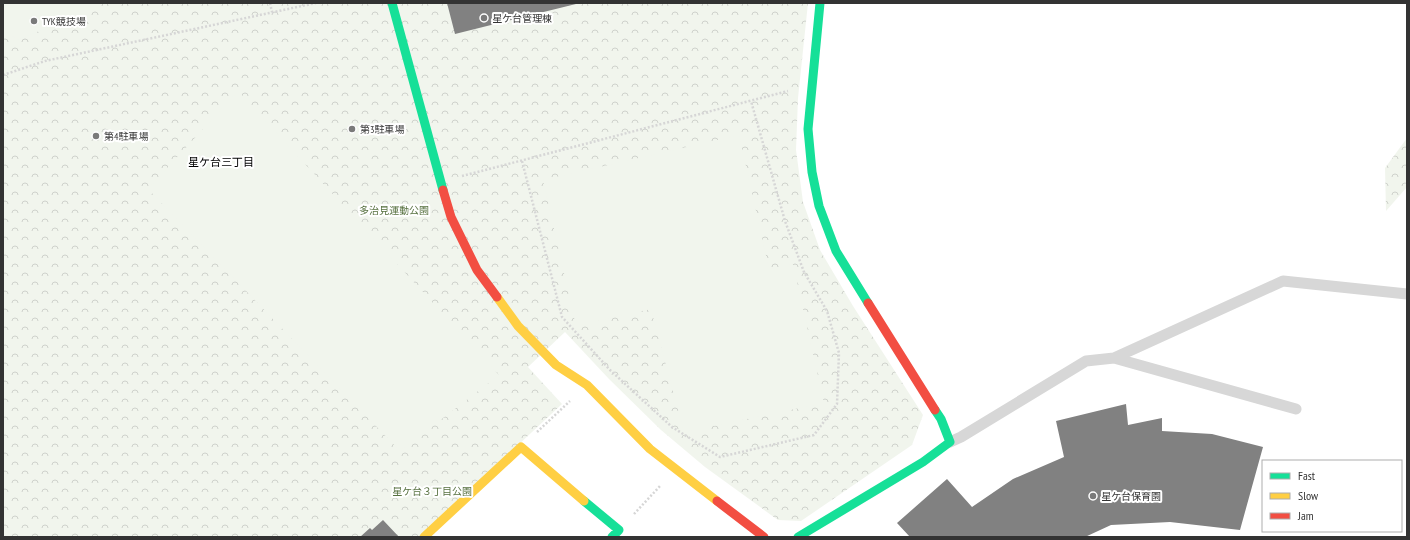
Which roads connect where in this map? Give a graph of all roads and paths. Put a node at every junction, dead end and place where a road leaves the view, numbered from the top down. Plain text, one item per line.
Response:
1 (270, 3) edge
2 (316, 3) edge
3 (392, 3) edge
4 (820, 3) edge
5 (272, 12) junction
6 (3, 75) edge
7 (788, 91) dead end
8 (751, 101) junction
9 (522, 161) junction
10 (441, 182) junction
11 (1407, 294) edge
12 (1114, 358) junction
13 (587, 385) junction
14 (1296, 409) dead end
15 (950, 442) junction
16 (521, 447) junction
17 (676, 468) junction
18 (619, 530) junction
19 (424, 537) edge
20 (612, 537) edge
21 (764, 537) edge
22 (798, 537) edge

1 - 5 path
2 - 5 path
3 - 10 street
4 - 15 street
5 - 6 path
7 - 8 path
8 - 9 path
8 - 9 path
9 - 10 path
10 - 13 street
11 - 12 lane
12 - 14 lane
12 - 15 lane
13 - 16 path
13 - 17 street
15 - 22 street
16 - 18 street
16 - 19 street
17 - 18 path
17 - 21 street
18 - 20 street

